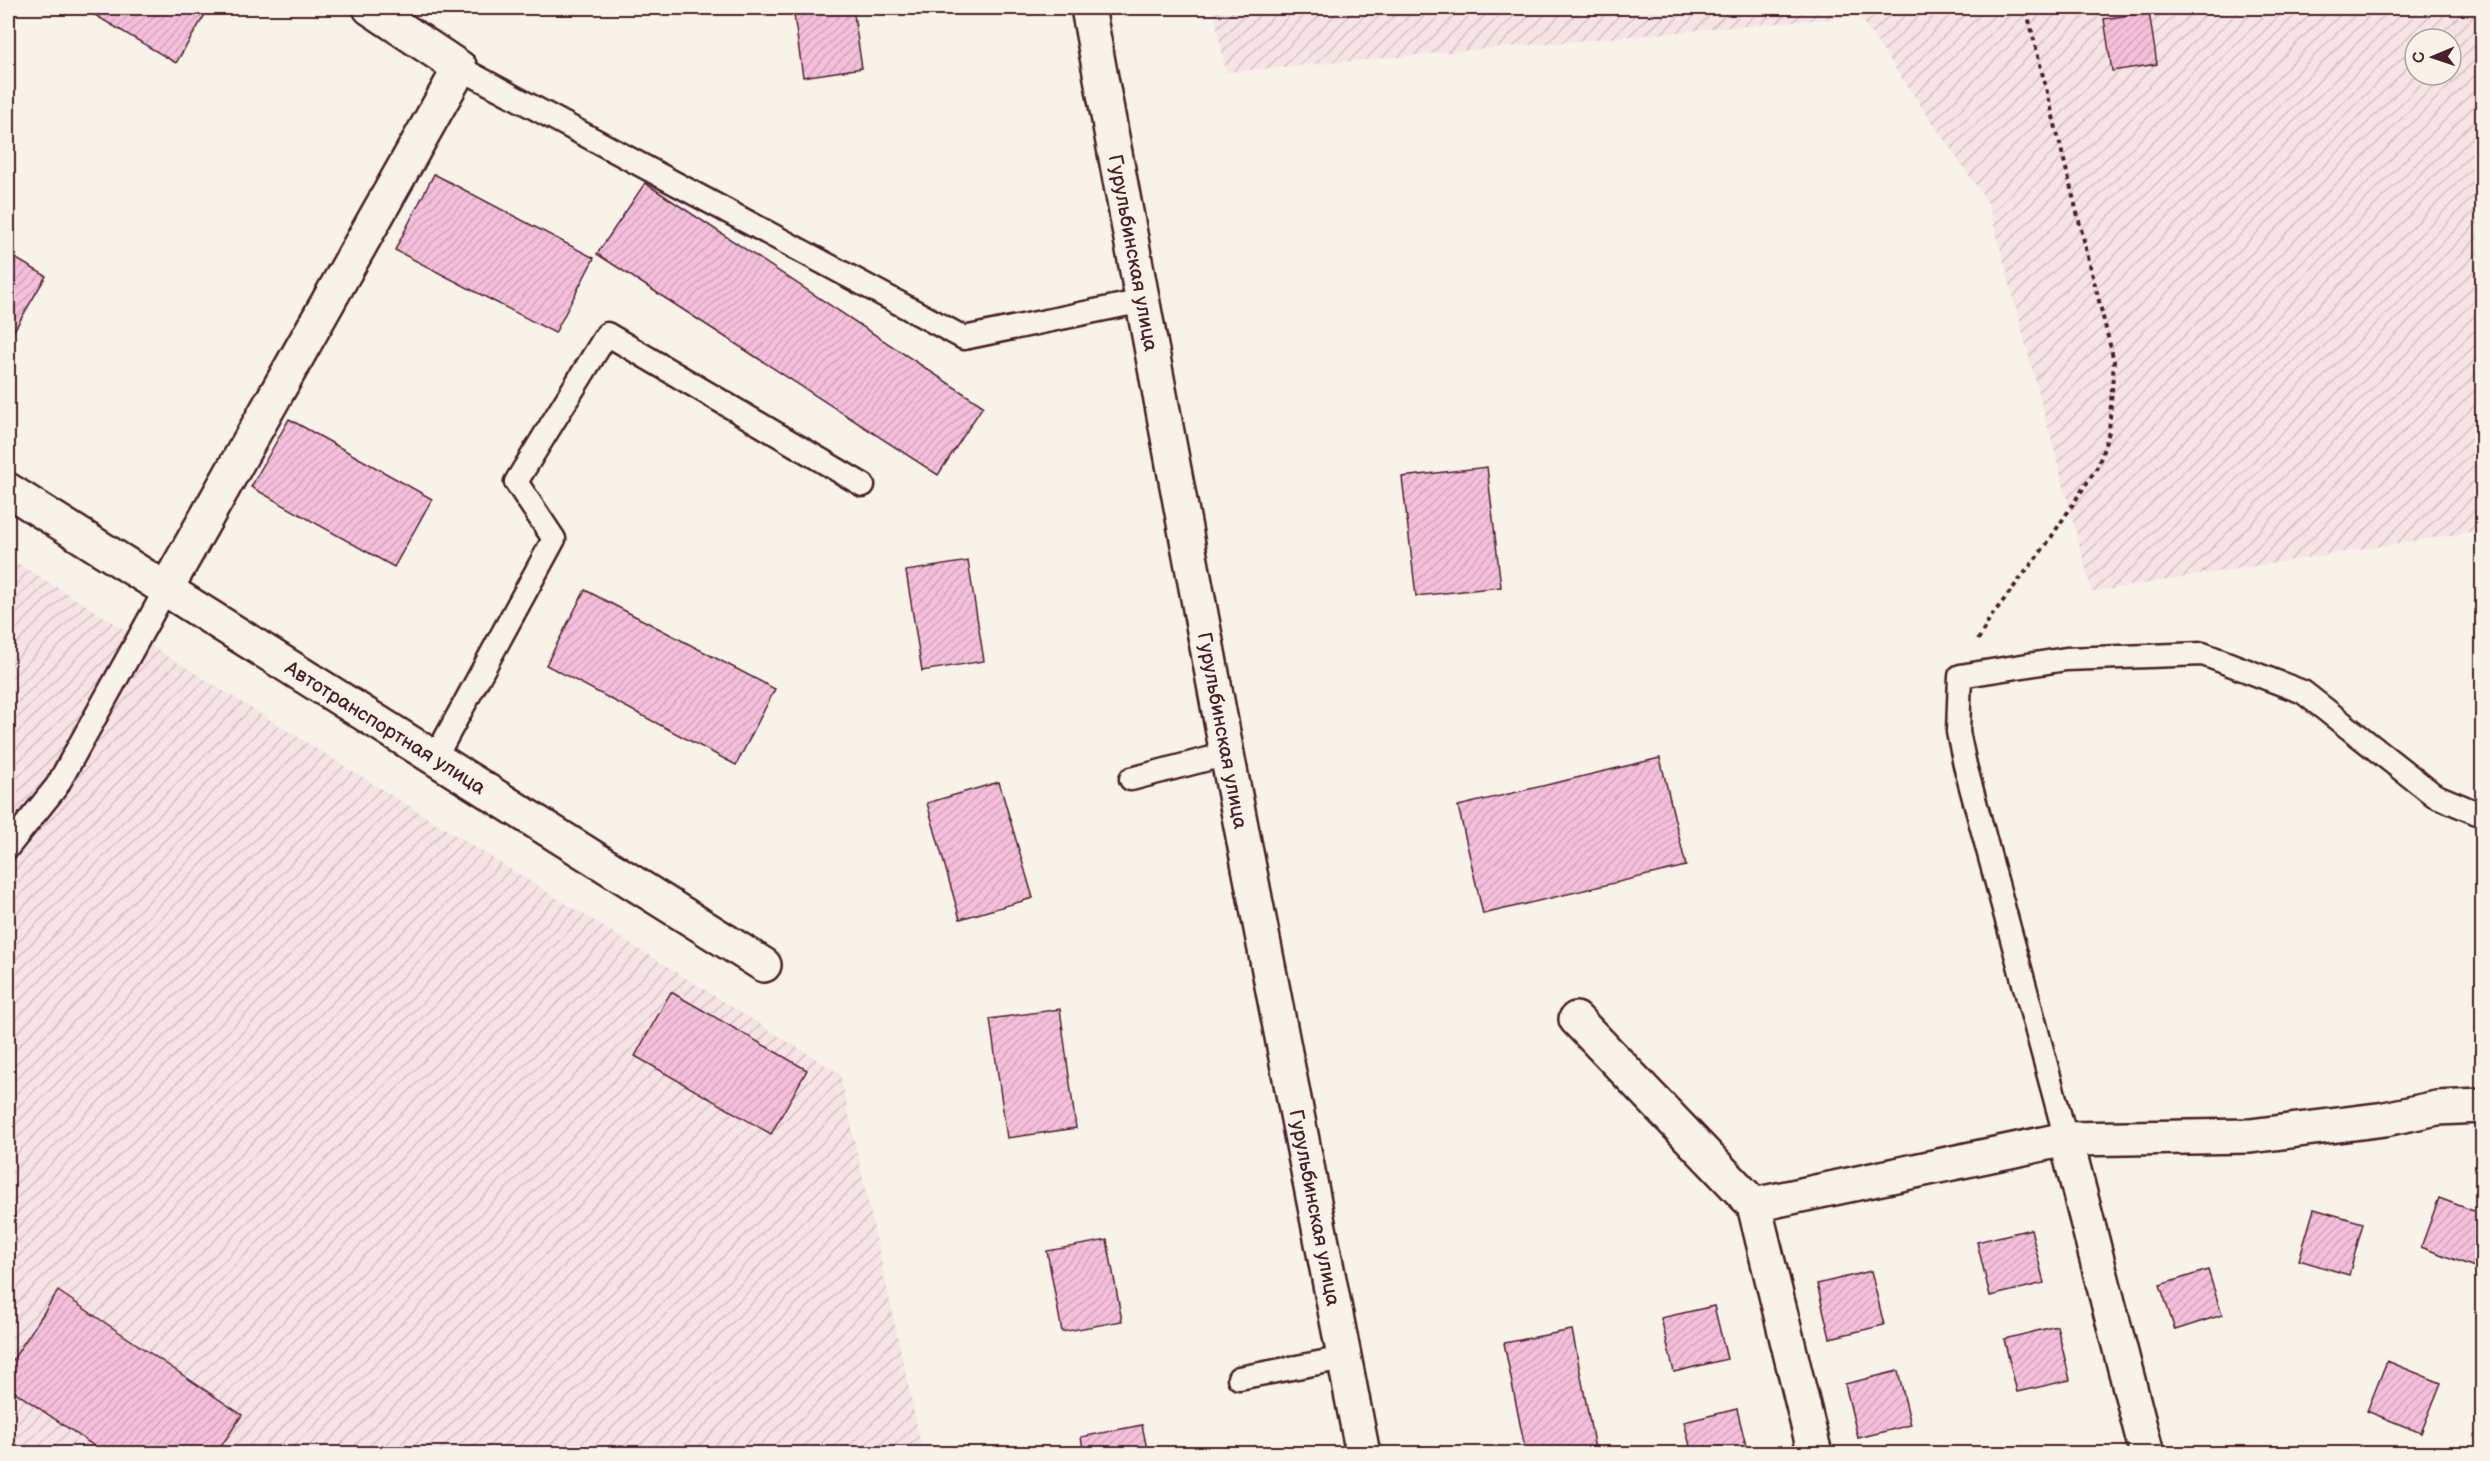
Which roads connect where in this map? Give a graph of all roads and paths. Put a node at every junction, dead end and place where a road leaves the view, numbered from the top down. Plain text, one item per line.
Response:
1 (370, 8) edge
2 (1088, 8) edge
3 (2026, 8) edge
4 (460, 68) junction
5 (1143, 302) junction
6 (863, 485) dead end
7 (8, 490) edge
8 (166, 589) junction
9 (1960, 676) junction
10 (1227, 754) junction
11 (435, 758) junction
12 (1131, 779) dead end
13 (2482, 814) edge
14 (8, 847) edge
15 (764, 965) dead end
16 (1576, 1019) dead end
17 (2482, 1106) edge
18 (2066, 1139) junction
19 (1754, 1205) junction
20 (1344, 1358) junction
21 (1239, 1378) dead end
22 (1363, 1454) edge
23 (1815, 1454) edge
24 (2147, 1454) edge

1 - 4 street
2 - 5 street, Гурульбинская улица
3 - 9 path
4 - 5 lane
4 - 8 street
5 - 10 street, Гурульбинская улица
6 - 11 lane
7 - 8 street, Автотранспортная улица
8 - 11 street, Автотранспортная улица
8 - 14 lane
9 - 13 lane
9 - 18 lane
10 - 12 lane
10 - 20 street, Гурульбинская улица
11 - 15 street, Автотранспортная улица
16 - 19 street
17 - 18 street
18 - 19 street
18 - 24 street
19 - 23 street
20 - 21 lane
20 - 22 street, Гурульбинская улица

